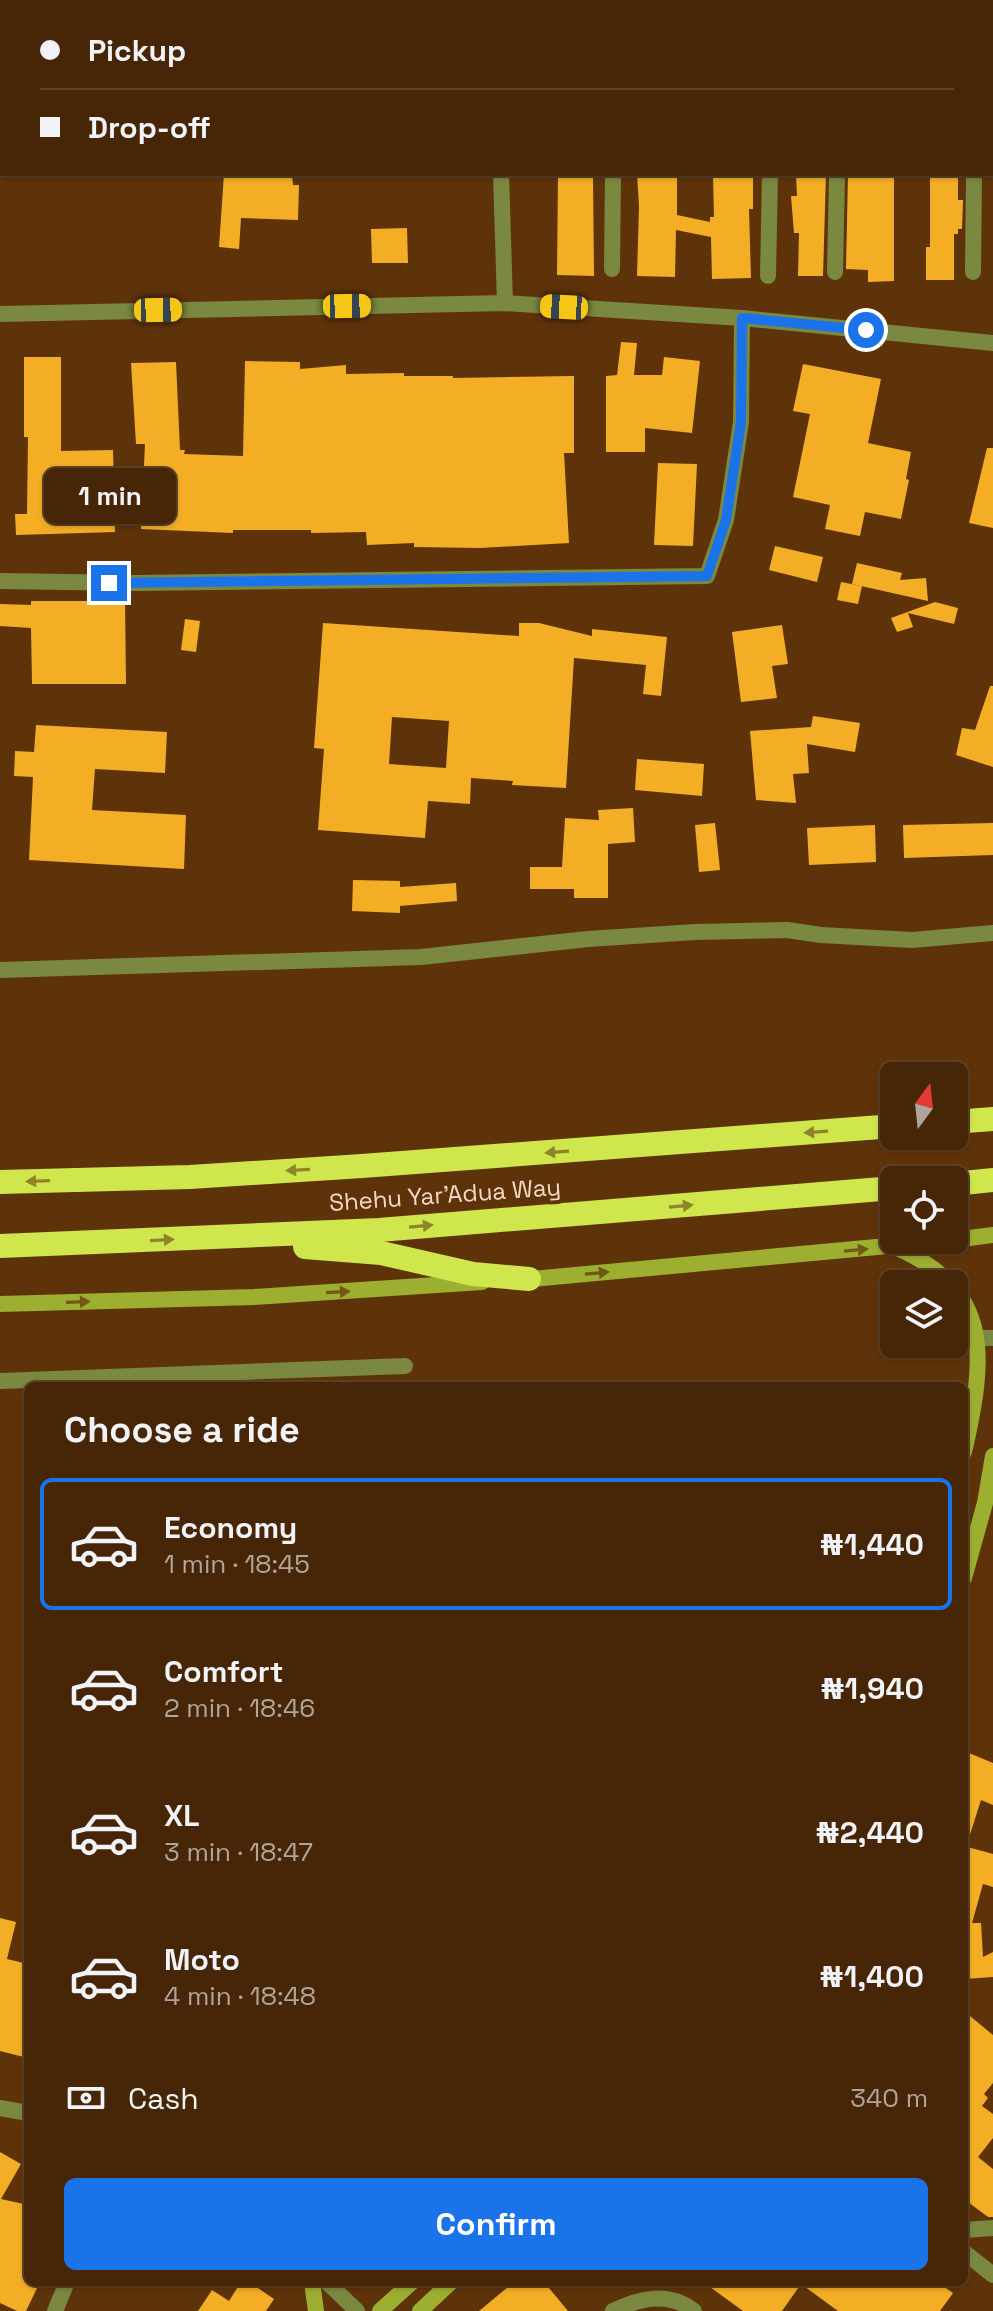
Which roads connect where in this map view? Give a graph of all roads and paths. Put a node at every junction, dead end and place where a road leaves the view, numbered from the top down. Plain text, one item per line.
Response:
1 (501, 176) edge
2 (613, 176) edge
3 (770, 176) edge
4 (837, 176) edge
5 (974, 176) edge
6 (612, 269) dead end
7 (835, 272) dead end
8 (973, 272) dead end
9 (768, 276) dead end
10 (505, 303) junction
11 (0, 314) edge
12 (742, 318) junction
13 (993, 343) edge
14 (0, 581) edge
15 (993, 933) edge
16 (0, 970) edge
17 (993, 1119) edge
18 (968, 1121) edge
19 (880, 1127) edge
20 (993, 1180) edge
21 (0, 1182) edge
22 (968, 1183) edge
23 (880, 1189) edge
24 (993, 1235) edge
25 (227, 1237) junction
26 (968, 1238) edge
27 (0, 1246) edge
28 (880, 1248) edge
29 (909, 1254) edge
30 (529, 1279) junction
31 (0, 1304) edge
32 (987, 1338) edge
33 (405, 1366) dead end
34 (0, 1381) edge
35 (968, 1435) edge
36 (993, 1456) edge
37 (968, 1564) edge
38 (0, 2108) edge
39 (24, 2112) edge
40 (993, 2228) edge
41 (968, 2230) edge
42 (968, 2255) edge
43 (993, 2275) edge
44 (65, 2286) edge
45 (313, 2286) edge
46 (331, 2286) edge
47 (408, 2286) edge
48 (447, 2286) edge
49 (55, 2311) edge
50 (316, 2311) edge
51 (357, 2311) edge
52 (380, 2311) edge
53 (420, 2311) edge
54 (613, 2311) edge
55 (694, 2311) edge

1 - 10 street
2 - 6 street
3 - 9 street
4 - 7 street
5 - 8 street
10 - 11 street
10 - 12 street
12 - 13 street
12 - 14 street
15 - 16 street
17 - 18 highway
19 -> 21 highway, Shehu Yar'Adua Way
20 - 22 highway
25 -> 23 highway, Shehu Yar'Adua Way
24 - 26 street
27 -> 25 highway, Shehu Yar'Adua Way
25 - 30 highway
30 -> 28 street
29 - 32 street
31 -> 30 street
32 - 35 street
33 - 34 street
36 - 37 street
38 - 39 street
40 - 41 street
42 - 43 street
44 - 49 street
45 - 50 street
46 - 51 street
47 - 52 street
48 - 53 street
54 - 55 street

